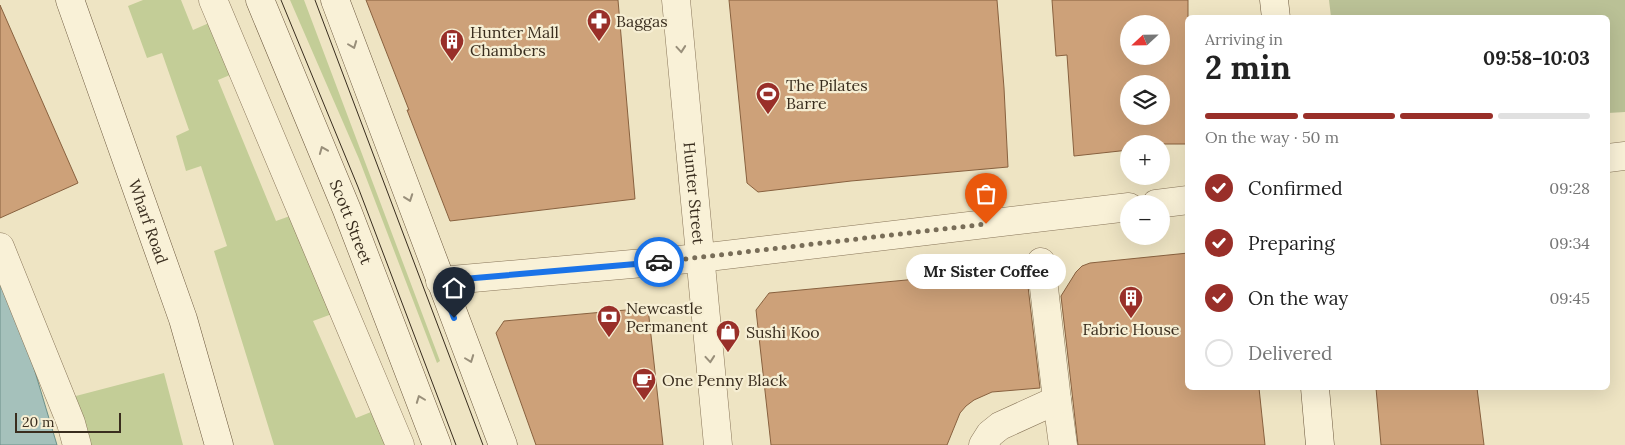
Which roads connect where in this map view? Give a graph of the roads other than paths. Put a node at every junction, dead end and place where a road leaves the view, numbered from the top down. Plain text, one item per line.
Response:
1 (70, 0) edge
2 (213, 0) edge
3 (260, 0) edge
4 (335, 0) edge
5 (676, 0) edge
6 (1274, 0) edge
7 (1276, 15) edge
8 (1625, 156) edge
9 (1610, 158) edge
10 (1185, 200) edge
11 (1170, 202) edge
12 (1120, 208) edge
13 (0, 247) edge
14 (700, 258) junction
15 (1041, 262) dead end
16 (440, 281) junction
17 (1315, 390) edge
18 (1057, 400) junction
19 (77, 445) edge
20 (219, 445) edge
21 (400, 445) edge
22 (437, 445) edge
23 (503, 445) edge
24 (718, 445) edge
25 (983, 445) edge
26 (1063, 445) edge
27 (1320, 445) edge

1 - 20 street, Wharf Road
2 - 21 street
22 -> 3 street, Scott Street
4 -> 16 street
5 -> 14 street, Hunter Street
6 - 7 street
8 - 9 street
10 - 11 street
12 - 14 street
13 - 19 street
14 - 16 street
14 -> 24 street, Hunter Street
15 - 18 street
16 -> 23 street
17 - 27 street
18 - 25 street
18 - 26 street

